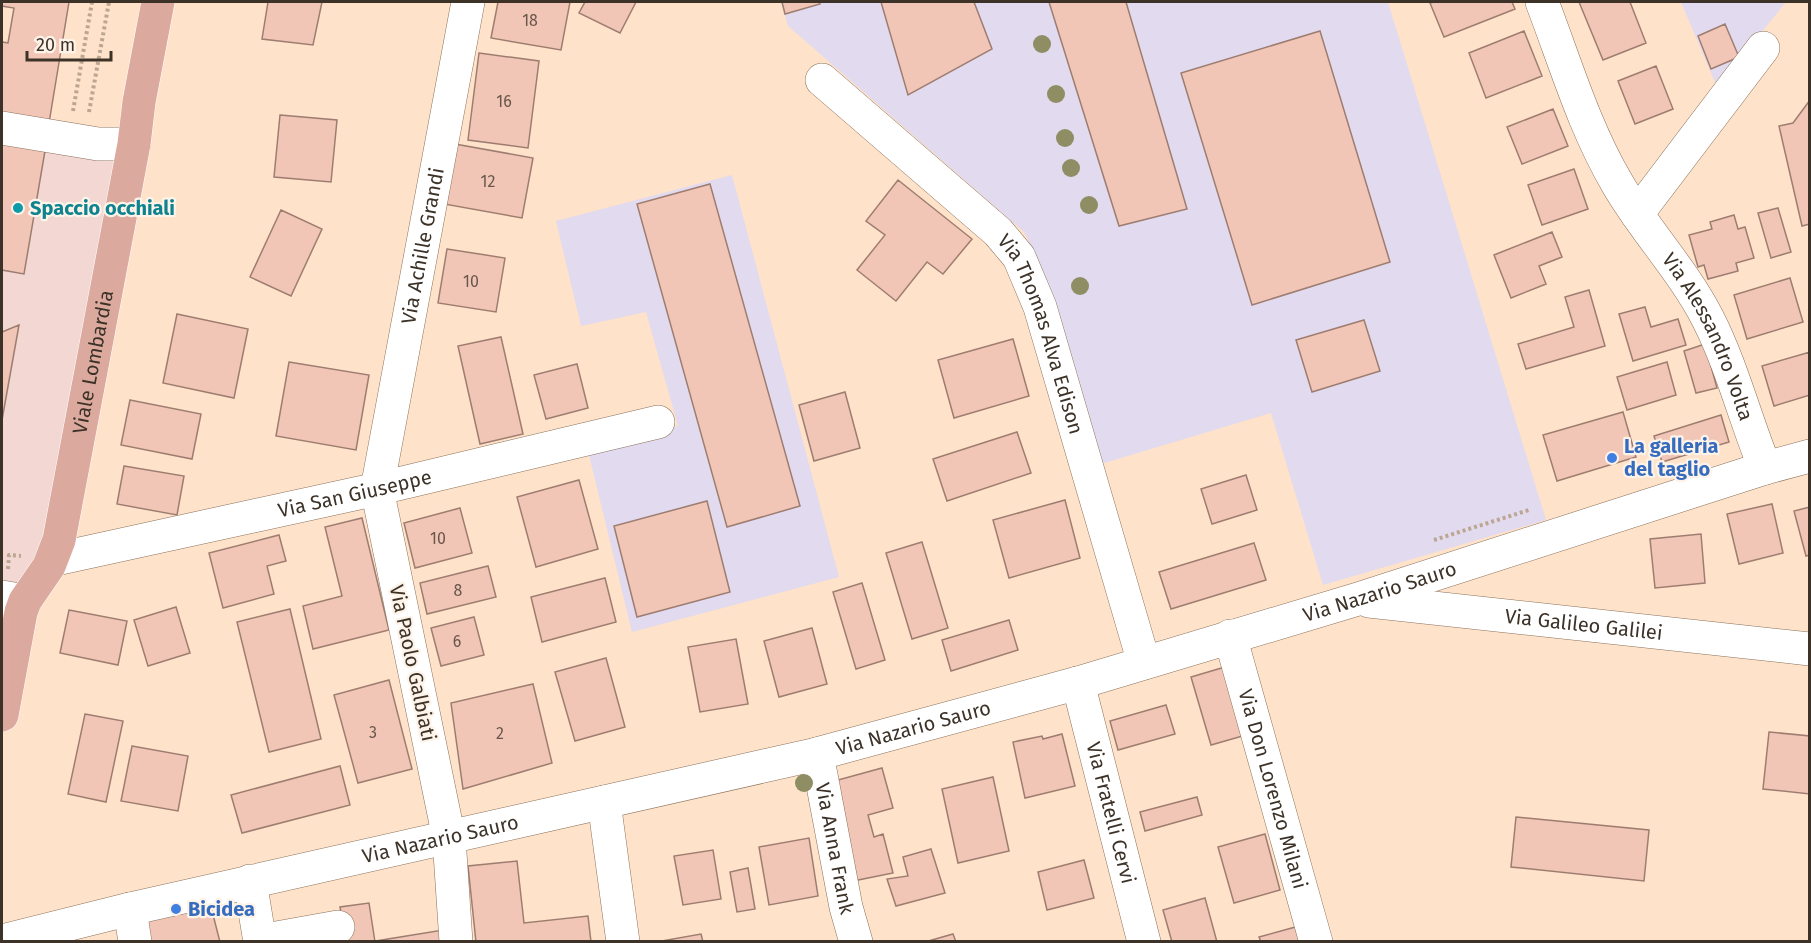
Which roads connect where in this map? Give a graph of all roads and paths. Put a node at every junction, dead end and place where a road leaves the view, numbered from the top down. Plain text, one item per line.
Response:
1 (92, 2) edge
2 (109, 2) edge
3 (158, 2) edge
4 (468, 2) edge
5 (1542, 2) edge
6 (1763, 48) dead end
7 (822, 80) dead end
8 (88, 116) dead end
9 (76, 120) dead end
10 (2, 128) edge
11 (134, 144) junction
12 (1637, 214) junction
13 (658, 422) dead end
14 (1809, 456) edge
15 (1765, 468) junction
16 (377, 489) junction
17 (52, 560) junction
18 (13, 599) edge
19 (1359, 599) junction
20 (1230, 636) junction
21 (1809, 649) edge
22 (1144, 663) junction
23 (1078, 683) junction
24 (2, 715) edge
25 (817, 754) junction
26 (604, 802) junction
27 (449, 838) junction
28 (250, 881) junction
29 (130, 909) junction
30 (338, 927) dead end
31 (2, 941) edge
32 (260, 941) edge
33 (135, 942) edge
34 (456, 942) edge
35 (623, 942) edge
36 (856, 942) edge
37 (1144, 942) edge
38 (1316, 942) edge

1 - 9 path
2 - 8 path
3 - 11 main road, Viale Lombardia
4 - 16 street, Via Achille Grandi
5 - 12 street, Via Alessandro Volta
6 - 12 street
7 - 22 street, Via Thomas Alva Edison
10 - 11 street
11 - 17 main road, Viale Lombardia
12 - 15 street, Via Alessandro Volta
13 - 16 street, Via San Giuseppe
14 - 15 street, Via Nazario Sauro
15 - 19 street, Via Nazario Sauro
16 - 17 street, Via San Giuseppe
16 - 27 street, Via Paolo Galbiati
17 - 18 main road, Viale Lombardia
18 - 24 main road, Viale Lombardia
19 - 20 street, Via Nazario Sauro
19 - 21 street, Via Galileo Galilei
20 - 22 street, Via Nazario Sauro
20 - 38 street, Via Don Lorenzo Milani
22 - 23 street, Via Nazario Sauro
23 - 25 street, Via Nazario Sauro
23 - 37 street, Via Fratelli Cervi
25 - 26 street, Via Nazario Sauro
25 - 36 street, Via Anna Frank
26 - 27 street, Via Nazario Sauro
26 - 35 street
27 - 28 street, Via Nazario Sauro
27 - 34 street, Via Paolo Galbiati
28 - 29 street, Via Nazario Sauro
28 - 32 street
29 - 31 street, Via Nazario Sauro
29 - 33 street
30 - 32 street

